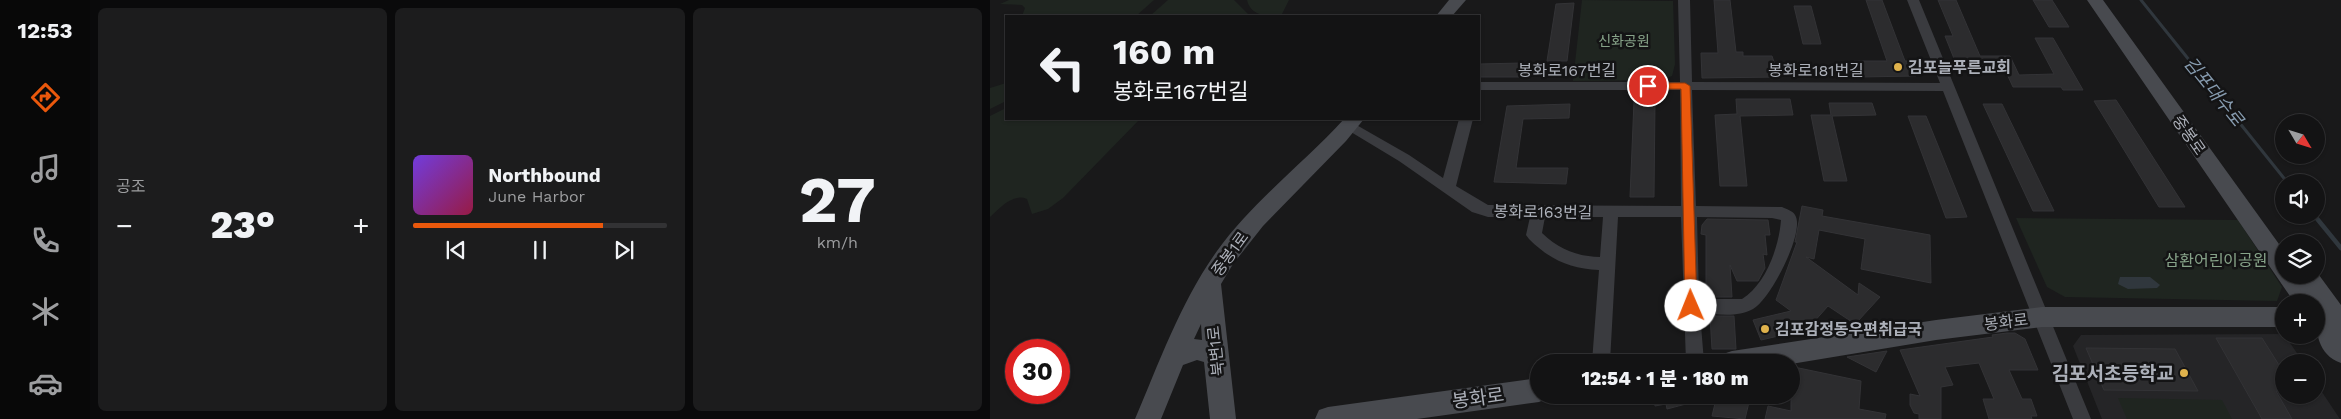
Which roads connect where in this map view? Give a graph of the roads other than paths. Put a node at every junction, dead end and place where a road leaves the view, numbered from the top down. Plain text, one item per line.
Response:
1 (1458, 0) edge
2 (1684, 0) edge
3 (1912, 0) edge
4 (2095, 0) edge
5 (2107, 0) edge
6 (1445, 15) edge
7 (1480, 86) edge
8 (1685, 86) junction
9 (1947, 88) junction
10 (1466, 120) edge
11 (1352, 123) edge
12 (1448, 188) junction
13 (1611, 212) junction
14 (1538, 213) junction
15 (1690, 213) junction
16 (2277, 234) edge
17 (2275, 256) edge
18 (1607, 264) junction
19 (1209, 283) junction
20 (2295, 284) edge
21 (2304, 294) edge
22 (1691, 306) junction
23 (2042, 317) junction
24 (2275, 317) edge
25 (2325, 322) edge
26 (2341, 352) edge
27 (1217, 354) junction
28 (1601, 354) edge
29 (1694, 354) edge
30 (1783, 354) edge
31 (1176, 357) junction
32 (1530, 391) edge
33 (1148, 419) edge
34 (1223, 419) edge
35 (1328, 419) edge
36 (2082, 419) edge

1 - 6 street
2 - 8 street
3 - 9 street
4 - 17 street, 중봉로
5 - 16 street, 중봉로
7 - 8 street, 봉화로167번길
8 - 9 street, 봉화로181번길
8 - 15 street
9 - 23 street
10 - 12 street
11 - 12 street, 봉화로163번길
11 - 19 street, 중봉1로
12 - 14 street, 봉화로163번길
13 - 14 street, 봉화로163번길
13 - 15 street
13 - 18 street, 봉화로163번길
14 - 18 street
15 - 22 street
15 - 22 street
18 - 28 street, 봉화로163번길
19 - 27 street, 북변1로
19 - 31 street, 중봉1로
20 - 21 street
22 - 29 street
23 - 24 street, 봉화로
23 - 30 street, 봉화로
23 - 36 street
25 - 26 street
27 - 31 street
27 - 34 street, 북변1로
31 - 33 street, 중봉1로
32 - 35 street, 봉화로

